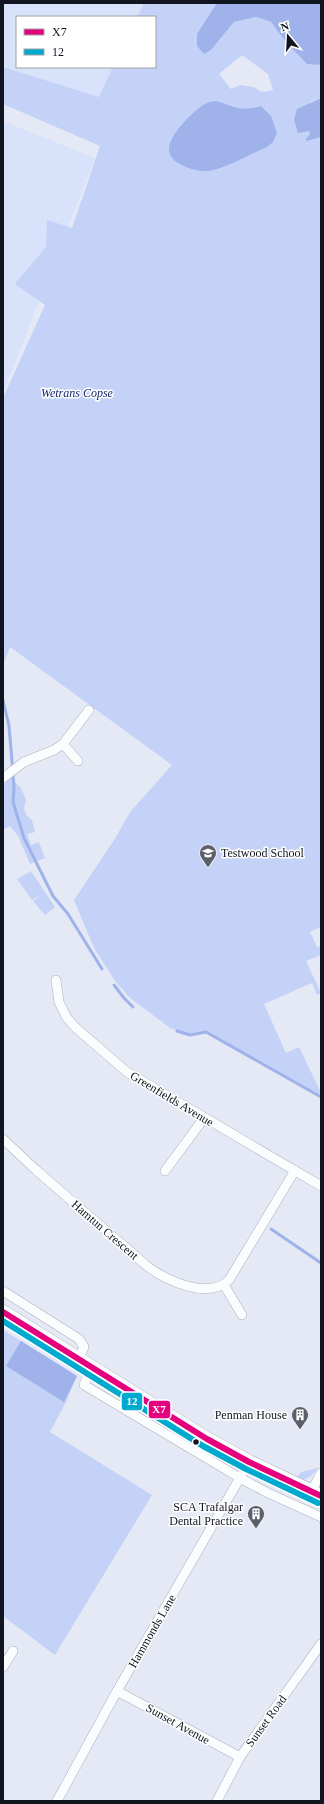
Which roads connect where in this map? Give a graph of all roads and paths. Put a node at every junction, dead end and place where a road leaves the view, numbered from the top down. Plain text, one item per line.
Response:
1 (89, 710) dead end
2 (63, 744) junction
3 (78, 762) dead end
4 (3, 778) edge
5 (56, 980) dead end
6 (204, 1118) junction
7 (3, 1139) edge
8 (166, 1170) dead end
9 (294, 1172) junction
10 (321, 1186) edge
11 (224, 1284) junction
12 (3, 1291) edge
13 (3, 1312) edge
14 (242, 1315) dead end
15 (78, 1359) junction
16 (91, 1367) junction
17 (249, 1462) junction
18 (321, 1473) edge
19 (240, 1478) junction
20 (316, 1494) edge
21 (321, 1517) edge
22 (321, 1644) edge
23 (13, 1651) dead end
24 (3, 1666) edge
25 (117, 1691) junction
26 (240, 1758) junction
27 (57, 1801) edge
28 (217, 1801) edge

1 - 2 street
2 - 3 street
2 - 4 street
5 - 6 street, Greenfields Avenue
6 - 8 street
6 - 9 street, Greenfields Avenue
7 - 11 street, Hamtun Crescent
9 - 10 street, Greenfields Avenue
9 - 11 street
11 - 14 street
12 - 15 street
13 - 15 main road
15 - 16 main road
16 - 17 main road
16 - 19 street
17 - 19 street, Hammonds Lane
17 - 20 main road
18 - 20 street
19 - 21 street
19 - 25 street, Hammonds Lane
22 - 26 street, Sunset Road
23 - 24 street
25 - 26 street, Sunset Avenue
25 - 27 street, Hammonds Lane
26 - 28 street, Sunset Road

